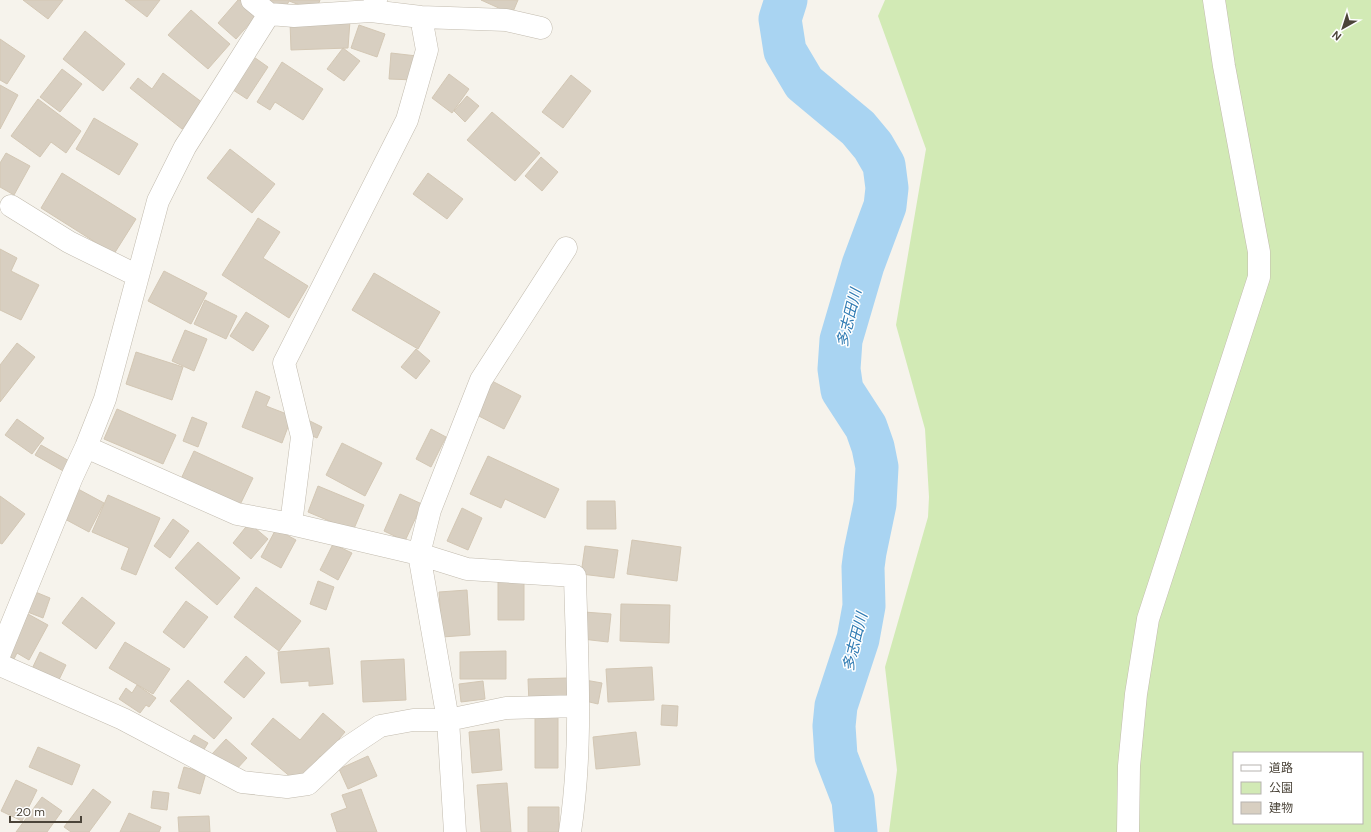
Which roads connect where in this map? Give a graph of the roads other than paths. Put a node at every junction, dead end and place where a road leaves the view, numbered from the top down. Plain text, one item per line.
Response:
1 (252, 0) edge
2 (1214, 0) edge
3 (374, 5) edge
4 (269, 14) junction
5 (421, 17) junction
6 (541, 28) dead end
7 (11, 206) dead end
8 (566, 248) dead end
9 (138, 276) junction
10 (86, 447) junction
11 (292, 524) junction
12 (419, 554) junction
13 (0, 653) edge
14 (0, 665) edge
15 (578, 706) junction
16 (448, 720) junction
17 (455, 832) edge
18 (570, 832) edge
19 (1128, 832) edge

1 - 4 street
2 - 19 street
3 - 4 street
3 - 5 street
4 - 9 street
5 - 6 street
5 - 11 street
7 - 9 street
8 - 12 street
9 - 10 street
10 - 11 street
10 - 13 street
11 - 12 street
12 - 15 street
12 - 16 street
14 - 16 street
15 - 16 street
15 - 18 street
16 - 17 street

